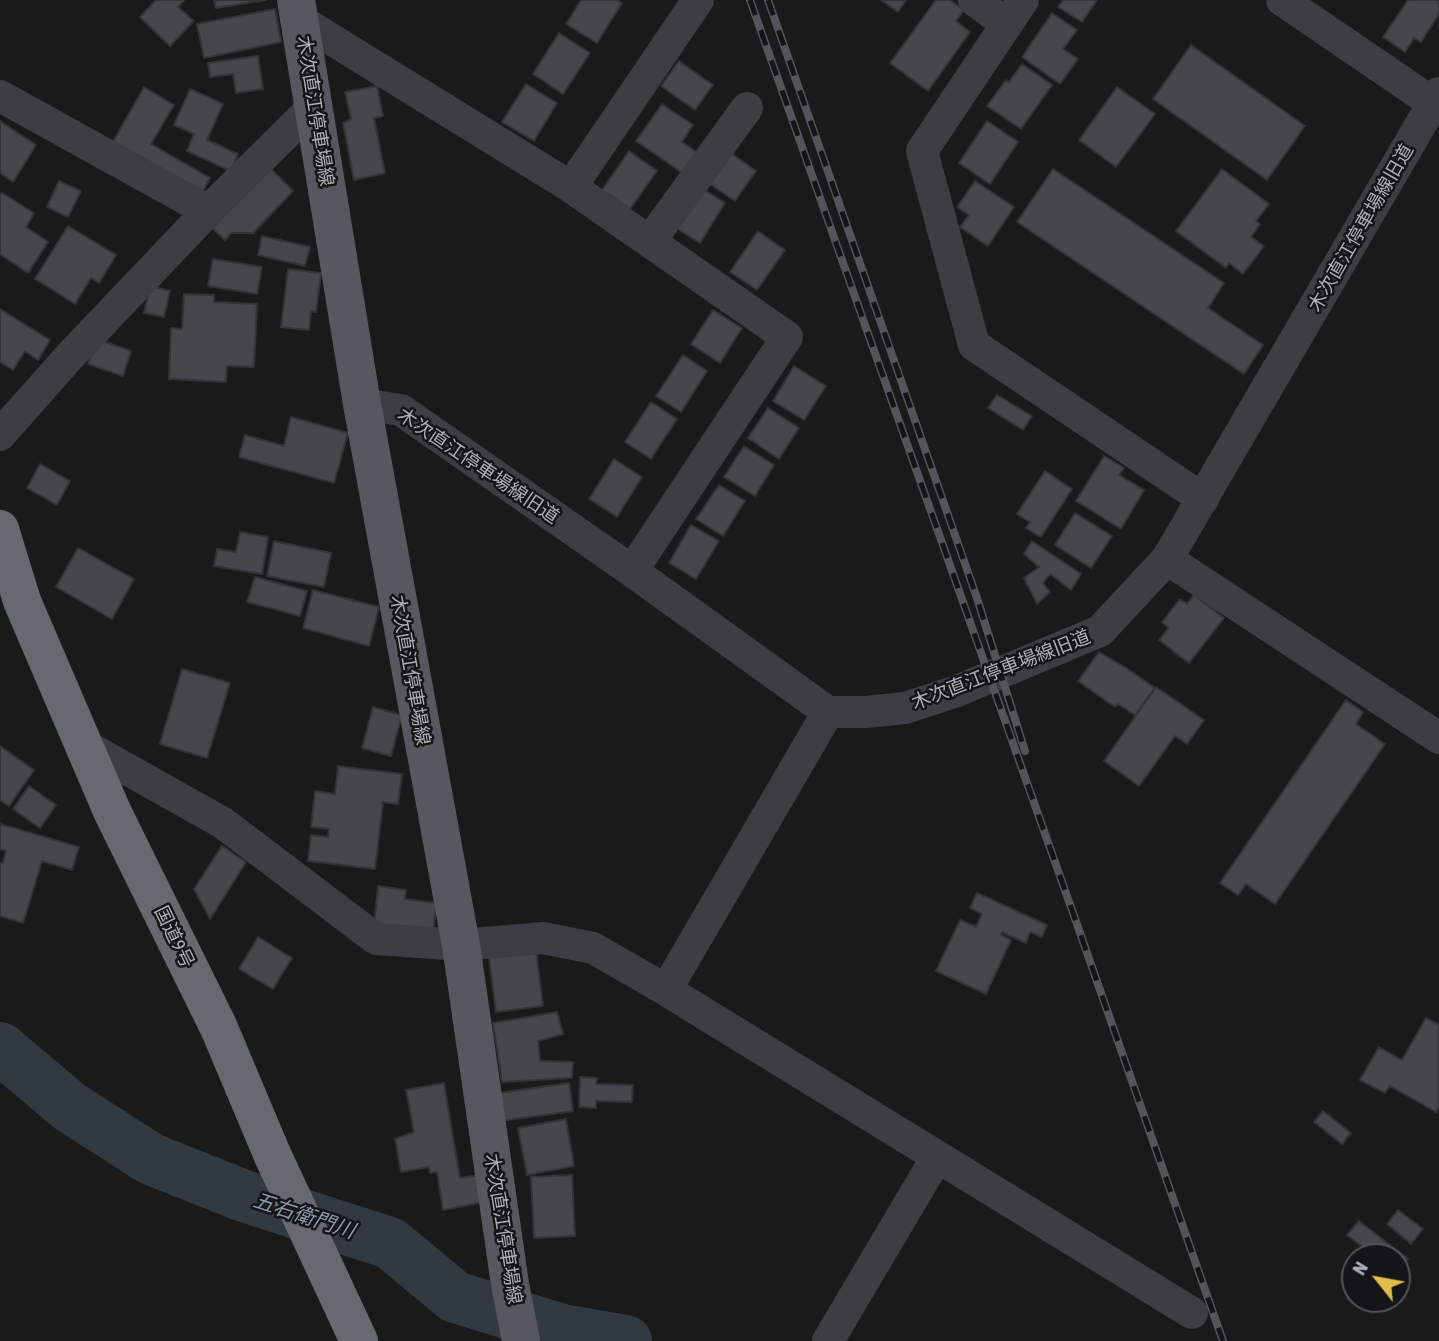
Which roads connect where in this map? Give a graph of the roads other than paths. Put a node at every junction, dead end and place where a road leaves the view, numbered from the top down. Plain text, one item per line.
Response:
1 (698, 0) edge
2 (974, 0) edge
3 (1282, 0) edge
4 (298, 10) edge
5 (1015, 12) edge
6 (0, 96) edge
7 (1436, 98) edge
8 (314, 106) junction
9 (747, 108) dead end
10 (571, 187) junction
11 (208, 211) junction
12 (650, 241) junction
13 (362, 404) junction
14 (0, 435) edge
15 (1203, 499) junction
16 (0, 528) edge
17 (1167, 559) junction
18 (632, 571) junction
19 (828, 712) junction
20 (1439, 738) edge
21 (84, 745) junction
22 (461, 945) junction
23 (666, 990) junction
24 (937, 1157) junction
25 (1192, 1312) dead end
26 (359, 1341) edge
27 (521, 1341) edge
28 (828, 1341) edge

1 - 10 street
2 - 5 street
3 - 7 street
4 - 8 main road, 木次直江停車場線
4 - 10 street
5 - 15 street
6 - 11 street
7 - 15 street, 木次直江停車場線旧道
8 - 11 street
8 - 13 main road, 木次直江停車場線
9 - 12 street
10 - 12 street
11 - 14 street
12 - 18 street
13 - 18 street, 木次直江停車場線旧道
13 - 22 main road, 木次直江停車場線
15 - 17 street, 木次直江停車場線旧道
16 - 21 highway, 国道9号
17 - 19 street, 木次直江停車場線旧道
17 - 20 street
18 - 19 street, 木次直江停車場線旧道
19 - 23 street
21 - 22 street
21 - 26 highway, 国道9号
22 - 23 street
22 - 27 main road, 木次直江停車場線
23 - 24 street
24 - 25 street
24 - 28 street

